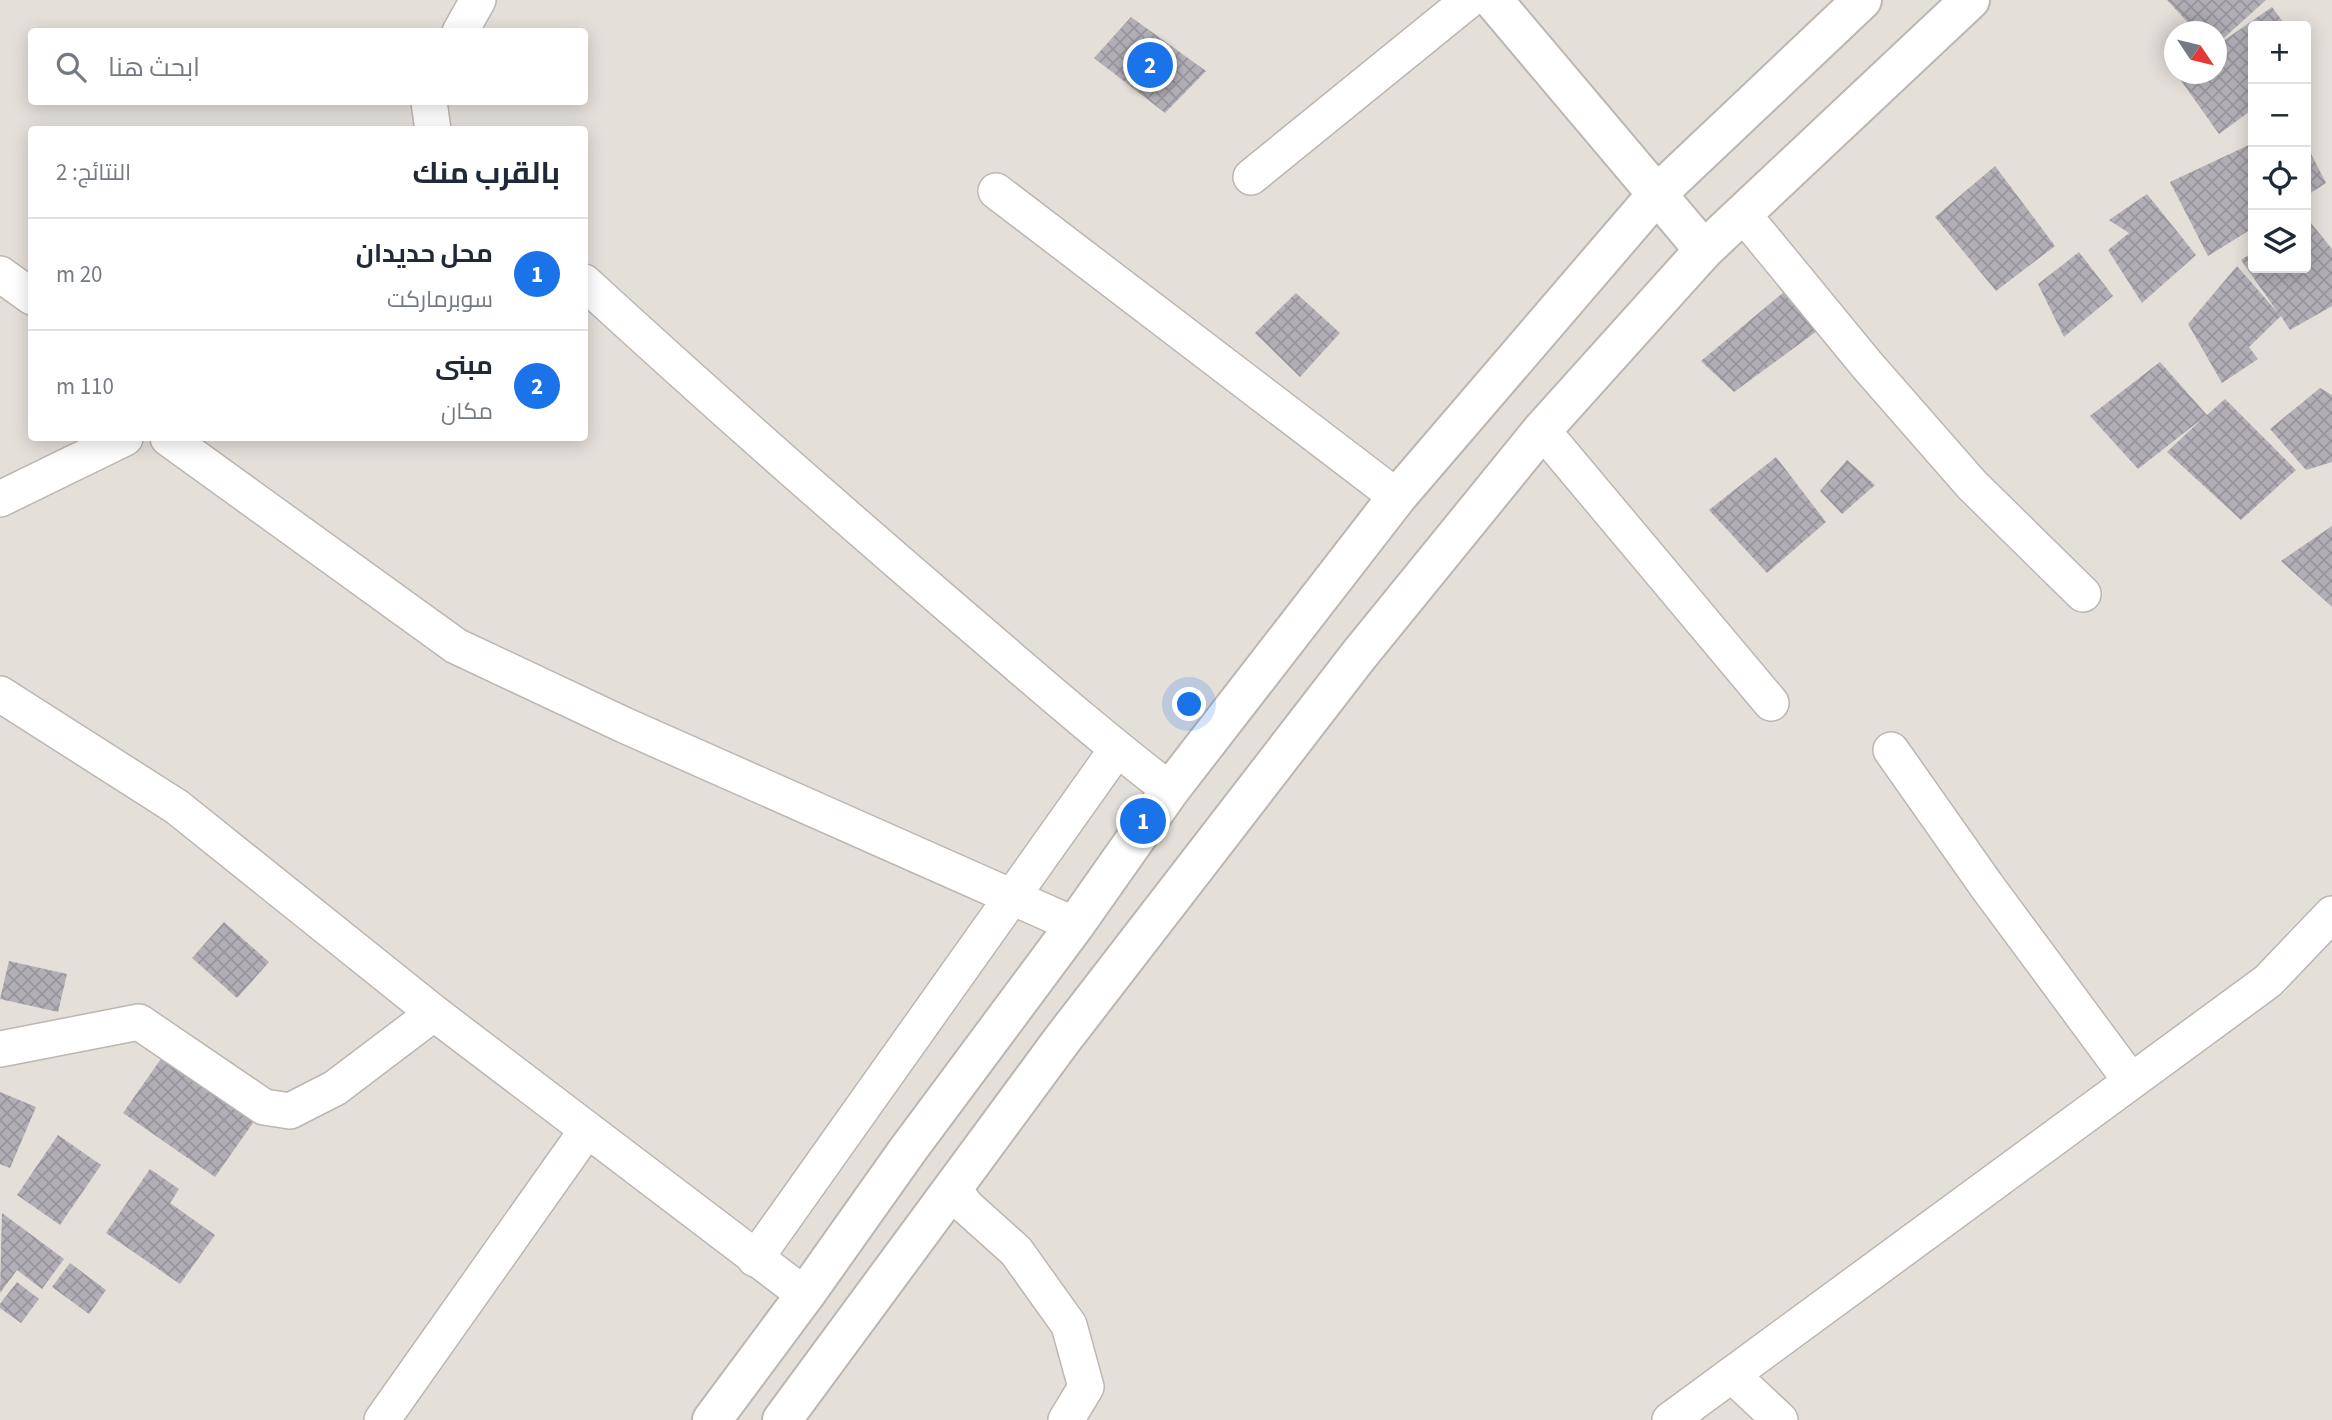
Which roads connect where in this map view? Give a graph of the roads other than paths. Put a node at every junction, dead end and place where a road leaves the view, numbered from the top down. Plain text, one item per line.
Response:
1 (478, 0) edge
2 (1469, 0) edge
3 (1493, 0) edge
4 (1862, 0) edge
5 (1970, 0) edge
6 (462, 28) edge
7 (429, 105) edge
8 (432, 126) edge
9 (1251, 177) dead end
10 (996, 191) dead end
11 (1657, 194) junction
12 (1742, 213) junction
13 (1704, 250) junction
14 (0, 274) edge
15 (588, 286) edge
16 (28, 294) edge
17 (1542, 430) junction
18 (119, 441) edge
19 (172, 441) edge
20 (1397, 497) junction
21 (0, 499) edge
22 (2083, 594) dead end
23 (0, 694) edge
24 (1771, 703) dead end
25 (1117, 749) junction
26 (1891, 750) dead end
27 (1170, 789) junction
28 (1012, 898) junction
29 (2332, 914) edge
30 (1075, 925) junction
31 (434, 1013) junction
32 (0, 1049) edge
33 (2131, 1081) junction
34 (587, 1130) junction
35 (953, 1189) junction
36 (755, 1259) junction
37 (805, 1295) junction
38 (1732, 1375) junction
39 (382, 1420) edge
40 (712, 1420) edge
41 (782, 1420) edge
42 (1066, 1420) edge
43 (1670, 1420) edge
44 (1780, 1420) edge

1 - 6 street
2 - 9 street
3 - 11 main road
4 - 11 main road
5 - 12 main road
7 - 8 street
10 - 20 street
11 - 13 main road
11 - 20 main road
12 - 13 main road
12 - 22 street
13 - 17 main road
14 - 16 street
15 - 25 street
17 - 24 street
17 - 35 main road
18 - 21 street
19 - 28 street
20 - 27 main road
23 - 31 street
25 - 27 street
25 - 28 street
26 - 33 street
27 - 30 main road
28 - 30 street
28 - 36 street
29 - 33 street
30 - 37 main road
31 - 32 street
31 - 34 street
33 - 38 street
34 - 36 street
34 - 39 street
35 - 41 main road
35 - 42 street
36 - 37 street
37 - 40 main road
38 - 43 street
38 - 44 street

